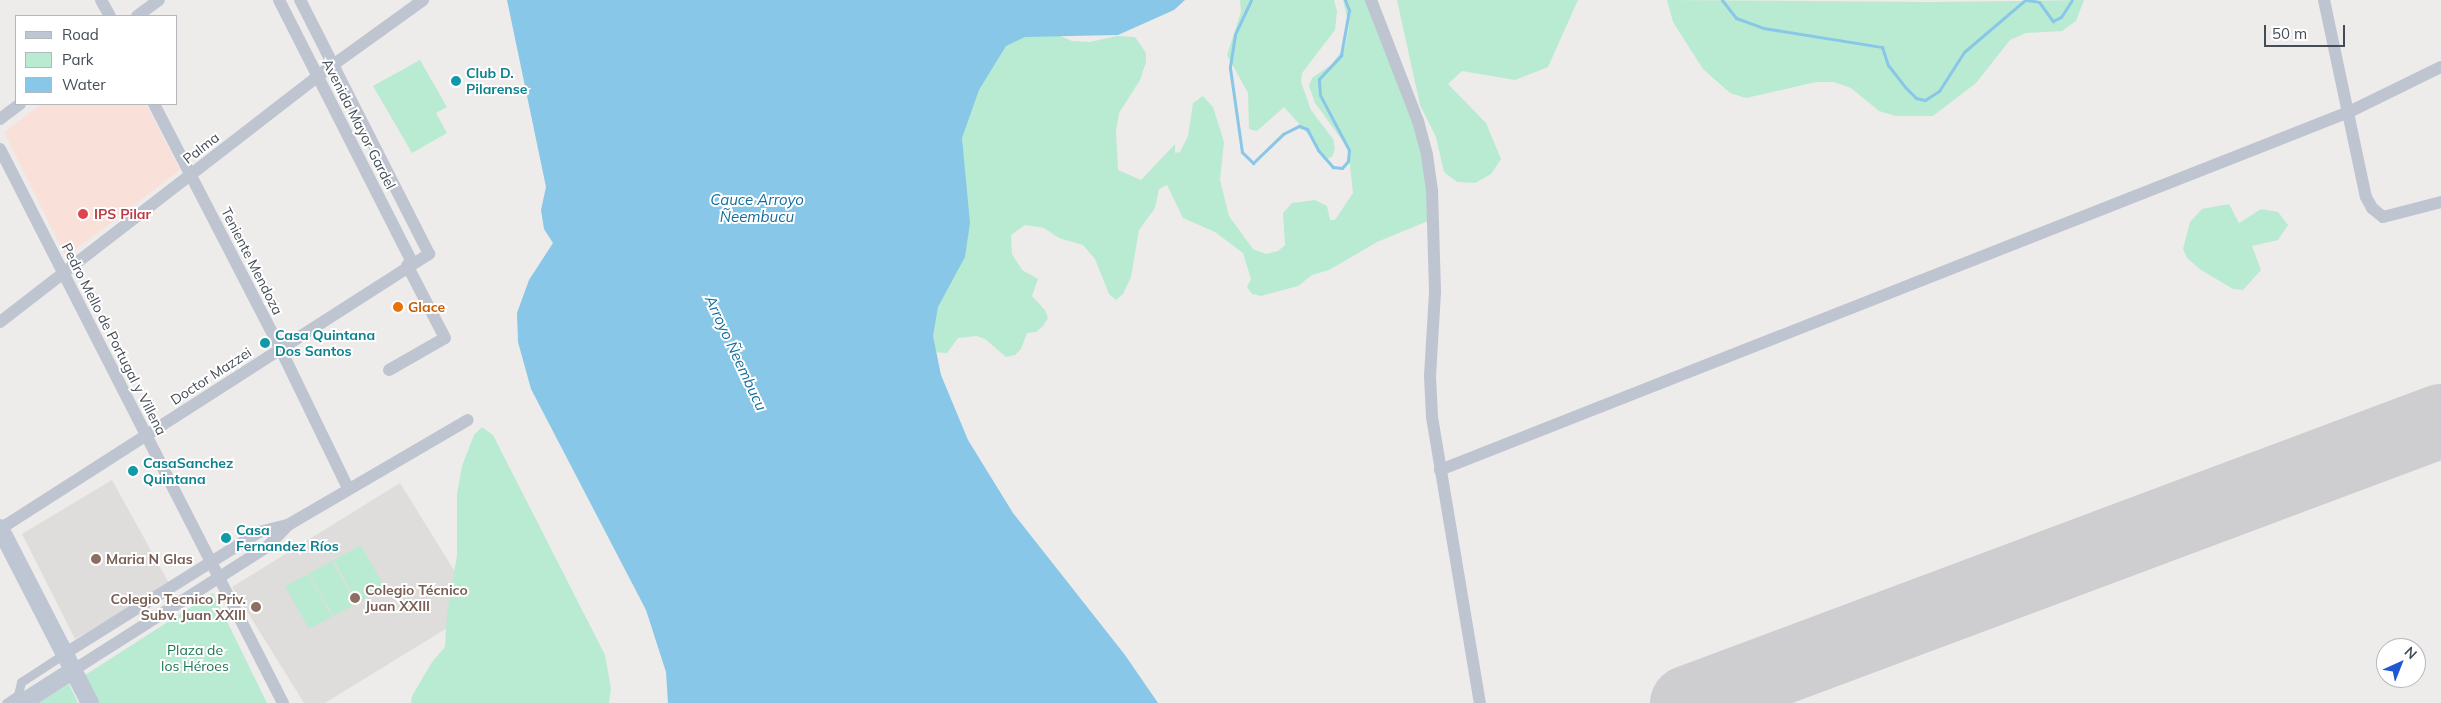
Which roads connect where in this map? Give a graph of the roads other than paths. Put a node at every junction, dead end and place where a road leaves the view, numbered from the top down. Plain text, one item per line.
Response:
1 (101, 0) edge
2 (159, 0) edge
3 (279, 0) edge
4 (300, 0) edge
5 (423, 0) edge
6 (1370, 0) edge
7 (2324, 0) edge
8 (109, 15) edge
9 (138, 15) edge
10 (333, 65) junction
11 (2441, 67) edge
12 (318, 77) junction
13 (19, 105) edge
14 (154, 105) edge
15 (2349, 112) junction
16 (0, 119) edge
17 (0, 149) edge
18 (190, 176) junction
19 (2441, 202) edge
20 (428, 254) joint
21 (410, 264) junction
22 (65, 272) junction
23 (0, 322) edge
24 (280, 348) junction
25 (389, 370) dead end
26 (468, 420) dead end
27 (146, 436) junction
28 (1440, 470) junction
29 (348, 488) junction
30 (288, 525) junction
31 (0, 529) edge
32 (211, 564) junction
33 (219, 579) junction
34 (64, 654) junction
35 (72, 671) junction
36 (6, 703) edge
37 (22, 703) edge
38 (90, 703) edge
39 (282, 703) edge
40 (1480, 703) edge

1 - 8 street
2 - 9 street
3 - 12 street, Avenida Mayor Gardel
4 - 10 street, Avenida Mayor Gardel
5 - 10 street, Palma
6 - 28 street
7 - 15 street
10 - 12 street, Palma
10 - 20 street, Avenida Mayor Gardel
11 - 15 street
12 - 18 street, Palma
12 - 21 street, Avenida Mayor Gardel
13 - 16 street
14 - 18 street, Teniente Mendoza
15 - 19 street
15 - 28 street
17 - 22 street, Pedro Mello de Portugal y Villena
18 - 22 street, Palma
18 - 24 street, Teniente Mendoza
20 - 21 street, Doctor Mazzei
21 - 24 street, Doctor Mazzei
21 - 25 street, Avenida Mayor Gardel
22 - 23 street, Palma
22 - 27 street, Pedro Mello de Portugal y Villena
24 - 27 street, Doctor Mazzei
24 - 29 street, Teniente Mendoza
26 - 29 street
27 - 31 street, Doctor Mazzei
27 - 32 street, Pedro Mello de Portugal y Villena
28 - 40 street
29 - 30 street
30 - 32 street
30 - 33 street
31 - 34 main road
32 - 33 street, Pedro Mello de Portugal y Villena
32 - 34 street
33 - 35 street
33 - 39 street, Pedro Mello de Portugal y Villena
34 - 35 main road
34 - 36 street
35 - 37 main road
35 - 38 main road

